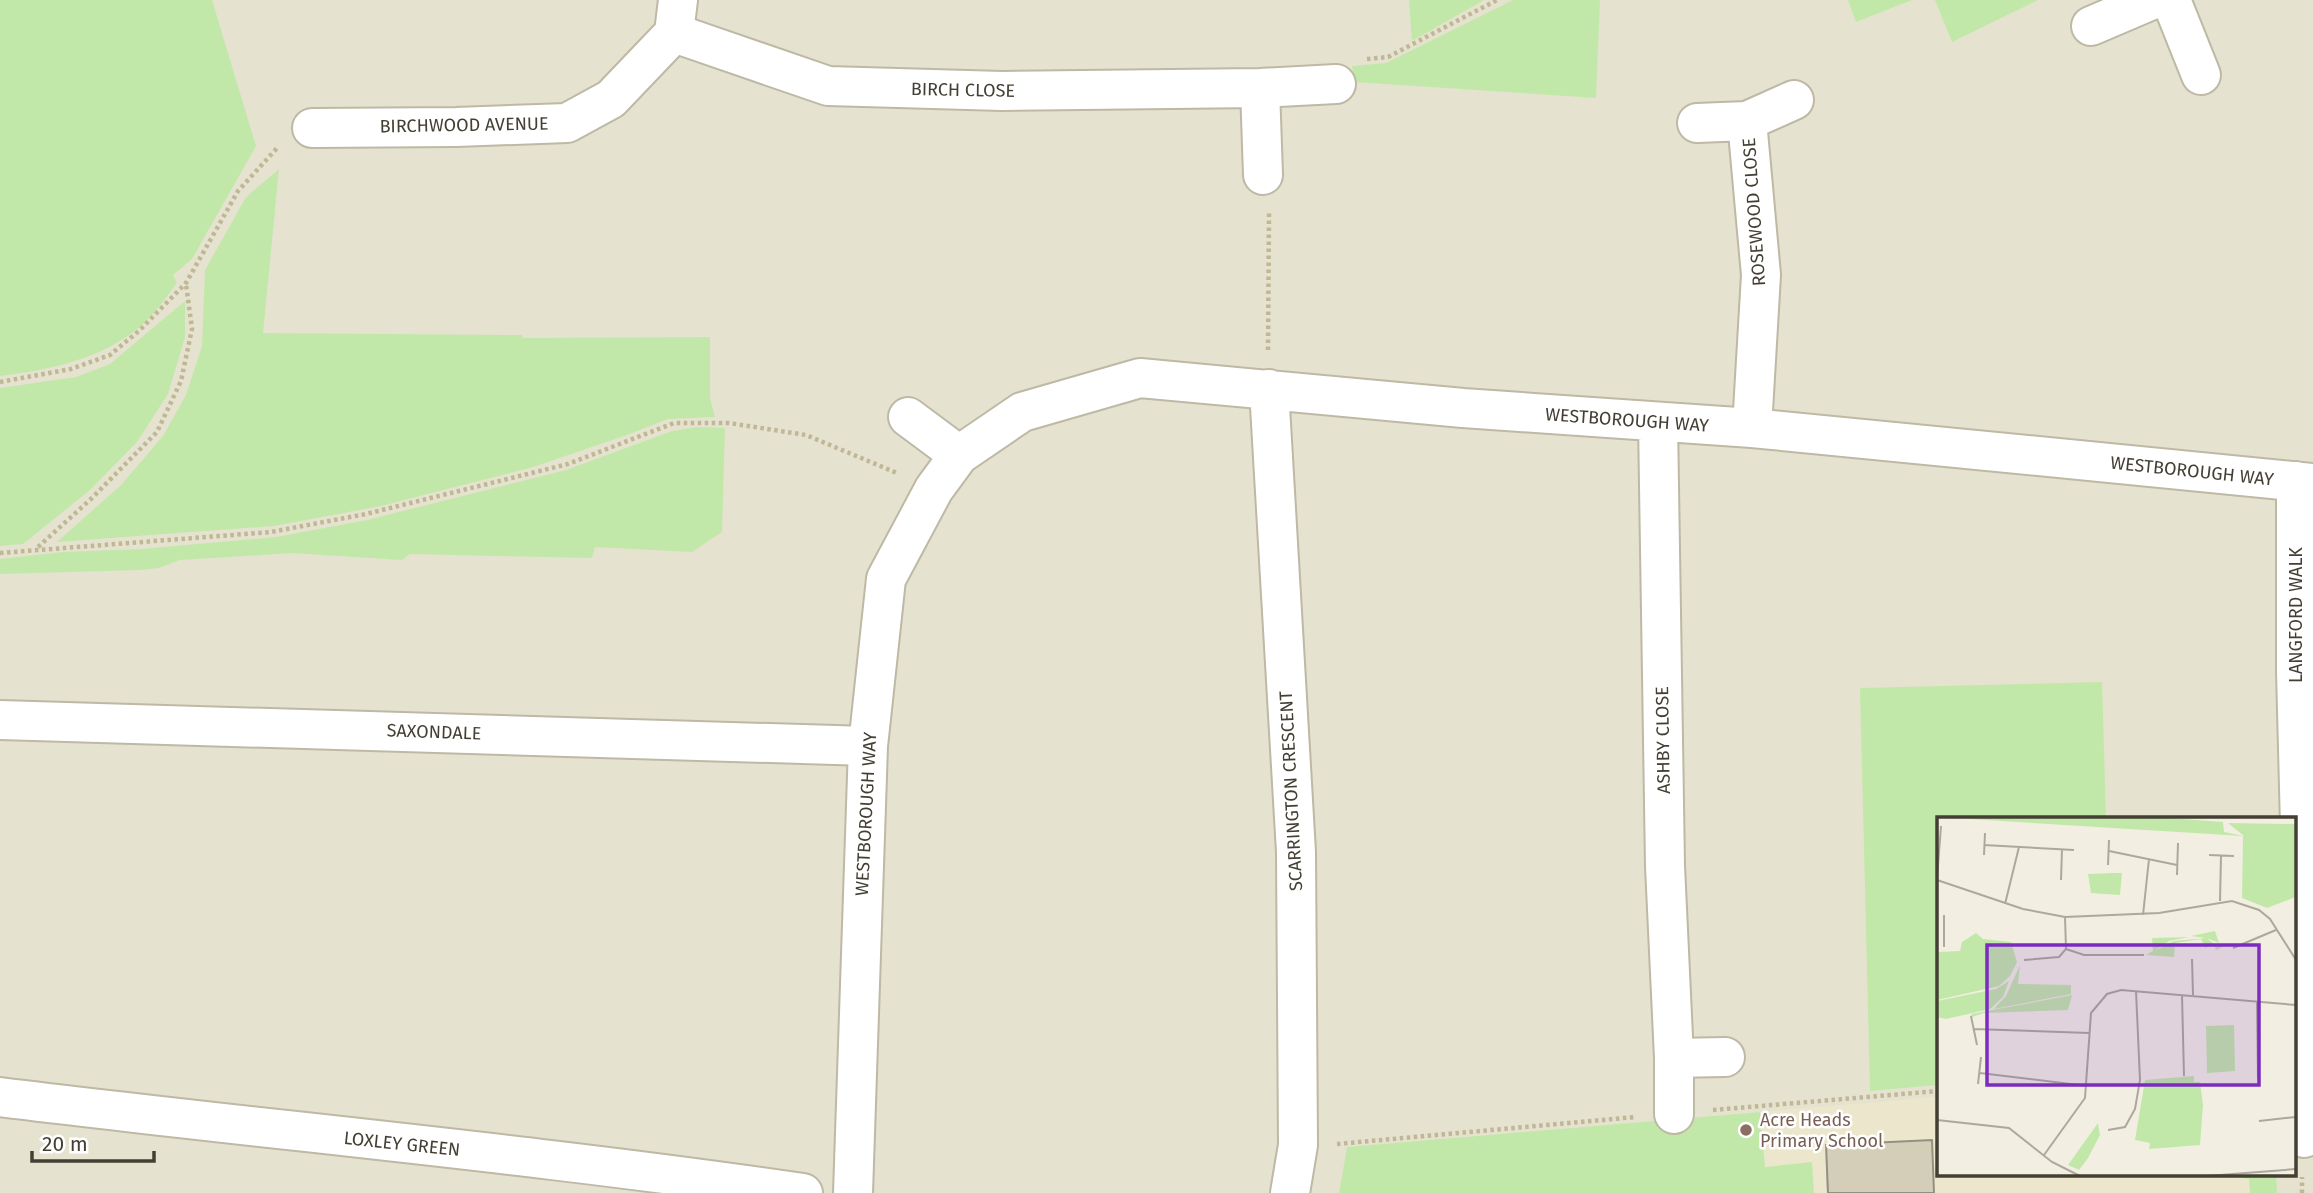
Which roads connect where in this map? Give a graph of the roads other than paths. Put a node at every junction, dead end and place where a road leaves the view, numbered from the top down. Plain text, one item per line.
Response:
1 (2152, 0) edge
2 (2171, 0) edge
3 (676, 17) edge
4 (2091, 26) dead end
5 (2202, 75) dead end
6 (1336, 84) road end
7 (1261, 88) junction
8 (1794, 100) dead end
9 (1747, 121) junction
10 (1698, 123) dead end
11 (312, 128) road end
12 (1263, 175) road end
13 (1269, 389) junction
14 (908, 417) dead end
15 (1658, 422) junction
16 (1752, 428) junction
17 (959, 455) junction
18 (2304, 482) edge
19 (0, 720) edge
20 (868, 746) junction
21 (1725, 1056) dead end
22 (1674, 1058) junction
23 (2308, 1085) edge
24 (0, 1097) edge
25 (1674, 1114) road end
26 (2304, 1138) dead end
27 (803, 1193) edge
28 (853, 1193) edge
29 (1290, 1193) edge

1 - 4 street
2 - 5 street
3 - 7 street, BIRCH CLOSE
3 - 11 street, BIRCHWOOD AVENUE
6 - 7 street, BIRCH CLOSE
7 - 12 street
8 - 9 street, ROSEWOOD CLOSE
9 - 10 street, ROSEWOOD CLOSE
9 - 16 street, ROSEWOOD CLOSE
13 - 15 street, WESTBOROUGH WAY
13 - 17 street, WESTBOROUGH WAY
13 - 29 street, SCARRINGTON CRESCENT
14 - 17 street
15 - 16 street, WESTBOROUGH WAY
15 - 22 street, ASHBY CLOSE
16 - 18 street, WESTBOROUGH WAY
17 - 20 street, WESTBOROUGH WAY
18 - 23 street, LANGFORD WALK
19 - 20 street, SAXONDALE
20 - 28 street, WESTBOROUGH WAY
21 - 22 street
22 - 25 street, ASHBY CLOSE
23 - 26 street, LANGFORD WALK
24 - 27 street, LOXLEY GREEN

